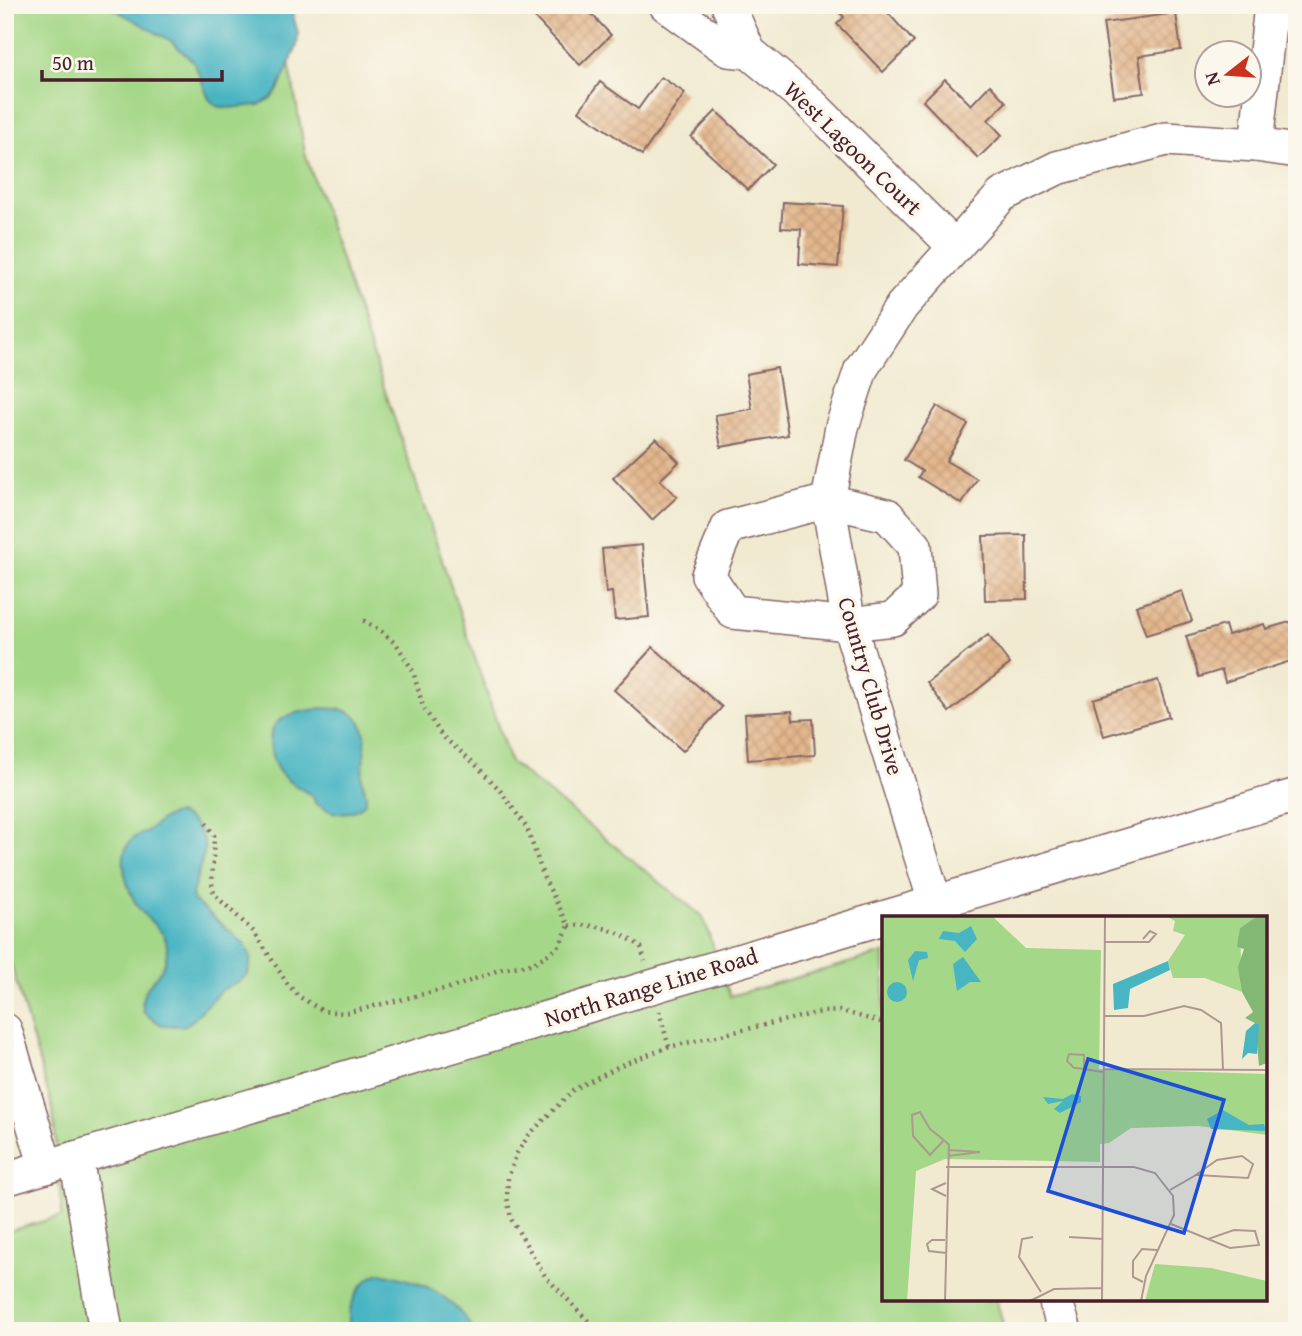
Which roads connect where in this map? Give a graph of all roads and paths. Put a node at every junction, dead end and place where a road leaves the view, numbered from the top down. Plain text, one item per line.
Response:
1 (666, 5) edge
2 (728, 5) edge
3 (1271, 5) edge
4 (749, 52) junction
5 (1256, 145) junction
6 (1297, 151) edge
7 (955, 247) junction
8 (828, 501) junction
9 (361, 619) dead end
10 (849, 624) junction
11 (1297, 795) edge
12 (206, 823) dead end
13 (938, 910) edge
14 (917, 916) edge
15 (569, 926) junction
16 (882, 926) edge
17 (646, 966) dead end
18 (658, 1008) dead end
19 (882, 1022) edge
20 (5, 1030) edge
21 (669, 1047) junction
22 (61, 1163) junction
23 (5, 1179) edge
24 (1056, 1301) edge
25 (106, 1331) edge
26 (598, 1331) edge
27 (1065, 1331) edge

1 - 4 street, West Lagoon Court
2 - 4 street, West Lagoon Court
3 - 5 street
4 - 7 street, West Lagoon Court
5 - 6 street, Country Club Drive
5 - 7 street, Country Club Drive
7 - 8 street, Country Club Drive
8 - 10 street, Country Club Drive
8 - 10 street
8 - 10 street
9 - 15 path
10 - 13 street, Country Club Drive
11 - 13 street, North Range Line Road
12 - 15 path
13 - 14 street, North Range Line Road
15 - 17 path
16 - 22 street, North Range Line Road
18 - 21 path
19 - 21 path
20 - 22 street
21 - 26 path
22 - 23 street, North Range Line Road
22 - 25 street
24 - 27 street

